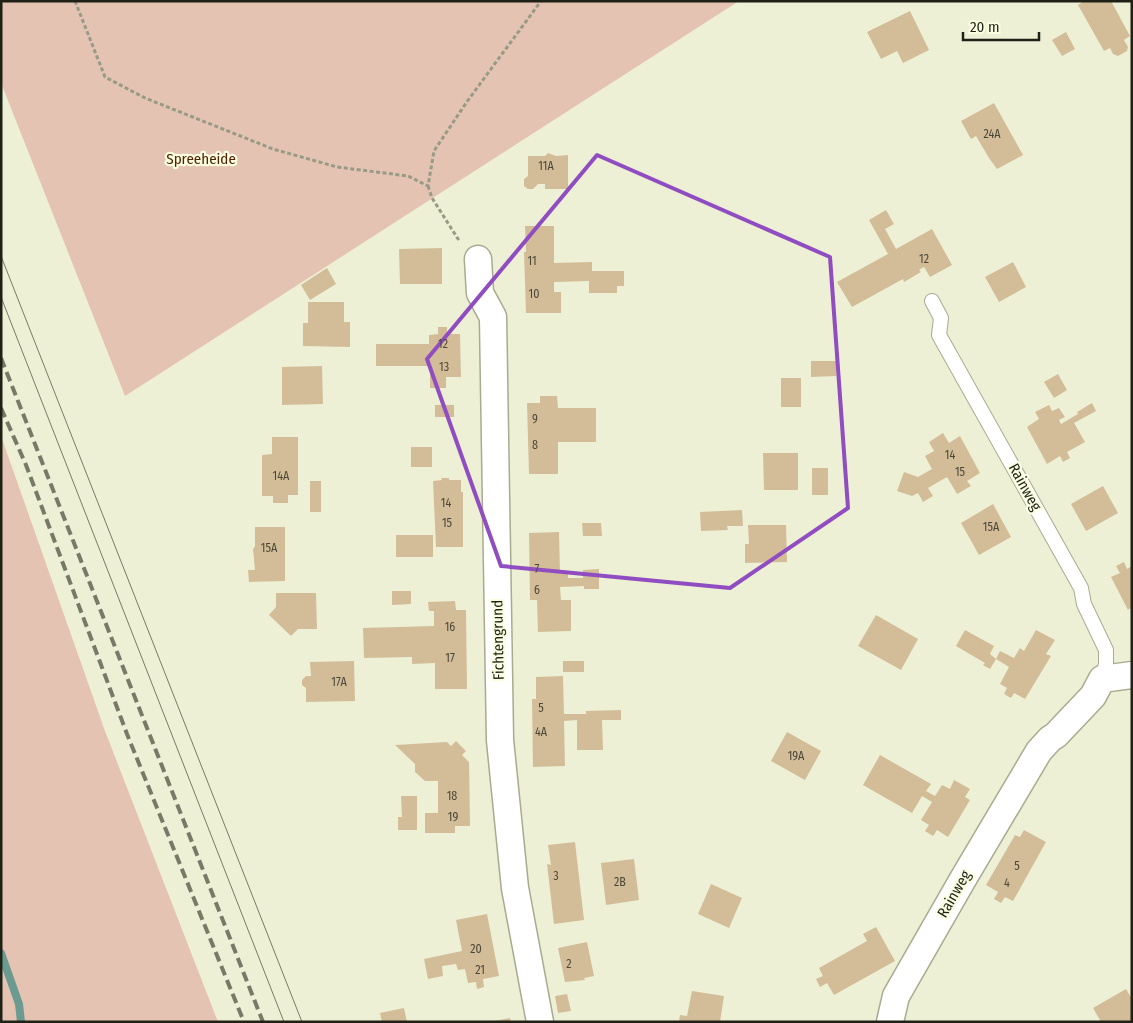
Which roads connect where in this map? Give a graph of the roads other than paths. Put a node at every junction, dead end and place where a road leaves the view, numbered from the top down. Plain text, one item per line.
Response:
1 (478, 259) road end
2 (932, 301) dead end
3 (1132, 675) edge
4 (1102, 679) junction
5 (540, 1022) edge
6 (890, 1022) edge

1 - 5 street, Fichtengrund
2 - 4 lane, Rainweg
3 - 4 street
4 - 6 street, Rainweg

